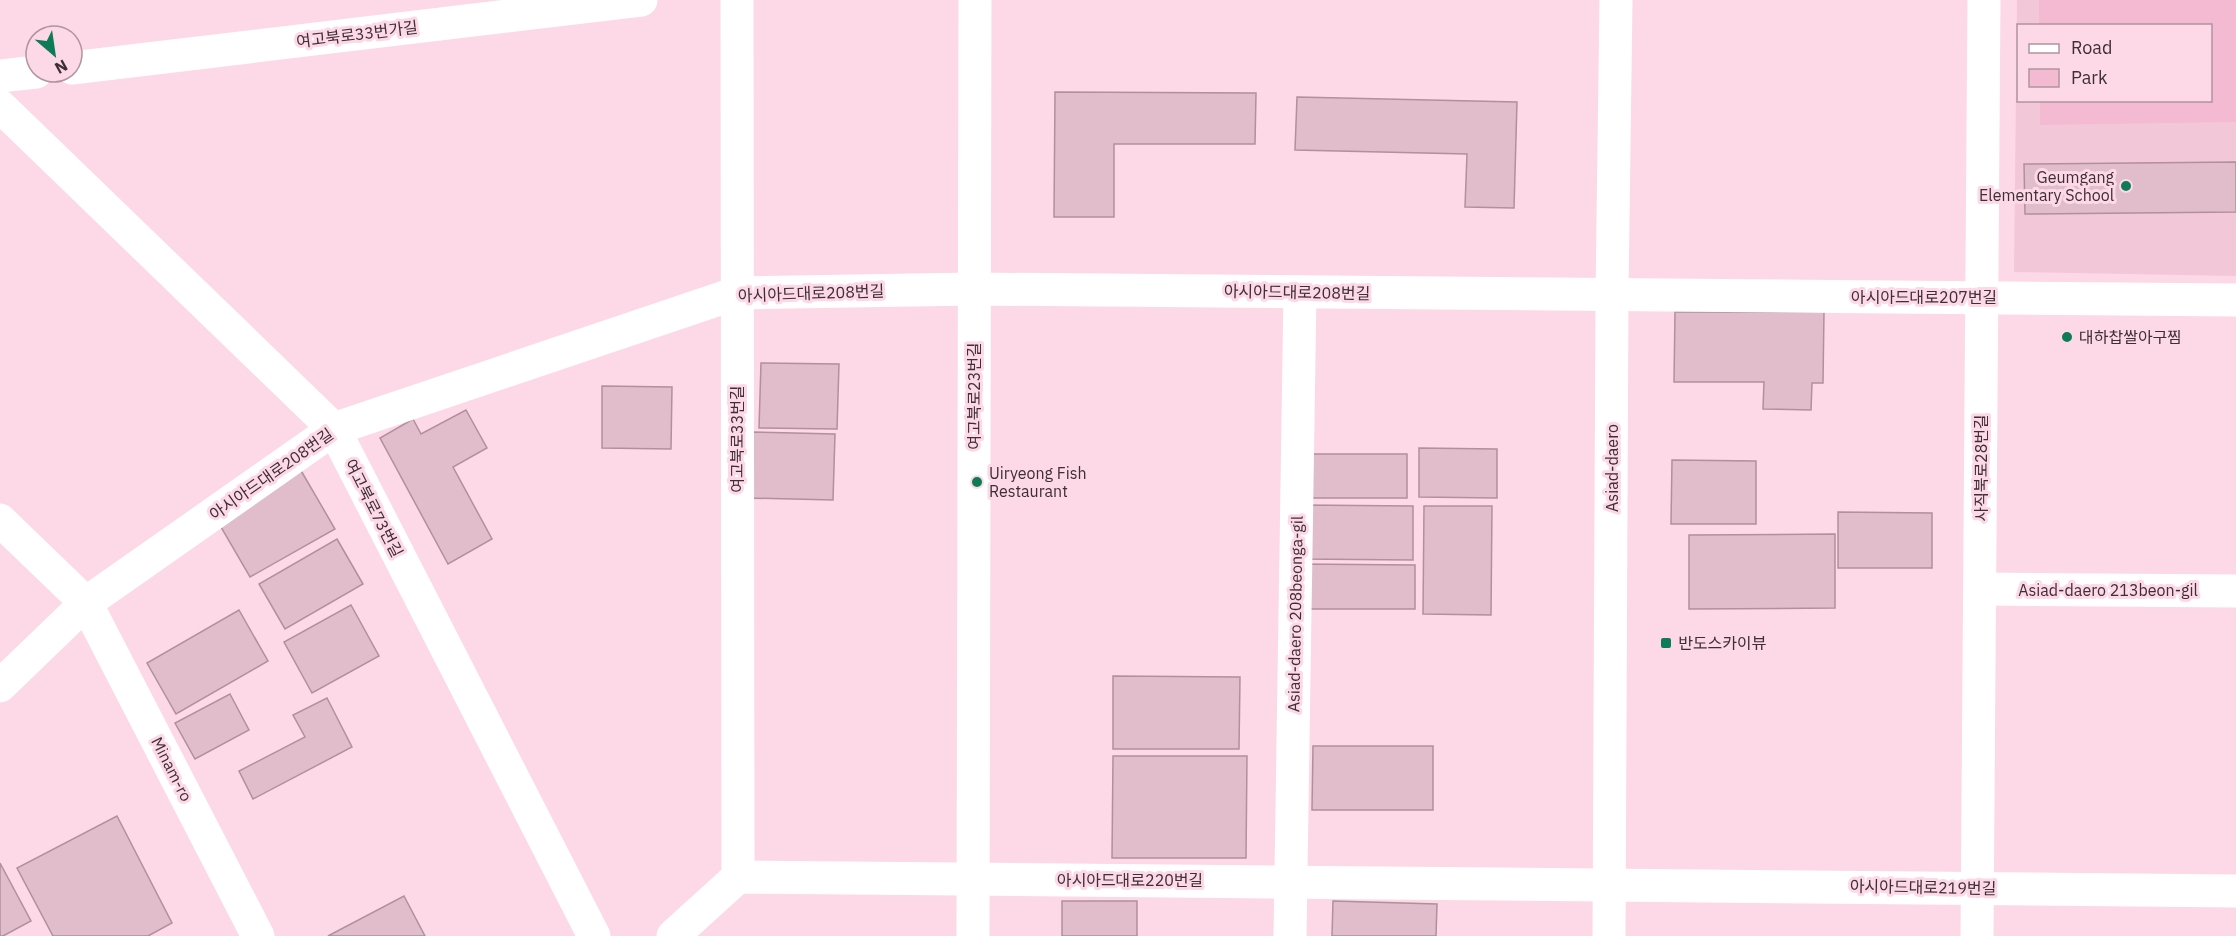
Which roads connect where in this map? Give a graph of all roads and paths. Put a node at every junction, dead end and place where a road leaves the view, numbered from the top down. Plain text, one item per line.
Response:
1 (641, 0) edge
2 (737, 0) edge
3 (975, 0) edge
4 (1616, 0) edge
5 (1984, 0) edge
6 (84, 67) edge
7 (24, 73) edge
8 (0, 76) edge
9 (0, 106) edge
10 (974, 289) junction
11 (1300, 292) junction
12 (737, 293) junction
13 (1612, 295) junction
14 (1982, 298) junction
15 (2236, 300) edge
16 (334, 429) junction
17 (0, 520) edge
18 (1980, 589) junction
19 (2236, 591) edge
20 (86, 603) junction
21 (0, 686) edge
22 (738, 877) junction
23 (973, 879) junction
24 (1291, 882) junction
25 (1610, 884) junction
26 (1977, 888) junction
27 (2236, 891) edge
28 (258, 936) edge
29 (594, 936) edge
30 (673, 936) edge
31 (973, 936) edge
32 (1290, 936) edge
33 (1609, 936) edge
34 (1977, 936) edge

1 - 6 street, 여고북로33번가길
2 - 12 street, 여고북로33번길
3 - 10 street, 여고북로23번길
4 - 13 street, Asiad-daero
5 - 14 street, 사직북로28번길
7 - 8 street
9 - 16 street, 여고북로73번길
10 - 11 street, 아시아드대로208번길
10 - 12 street, 아시아드대로208번길
10 - 23 street, 여고북로23번길
11 - 13 street, 아시아드대로208번길
11 - 24 street, Asiad-daero 208beonga-gil
12 - 16 street, 아시아드대로208번길
12 - 22 street, 여고북로33번길
13 - 14 street, 아시아드대로207번길
13 - 25 street, Asiad-daero
14 - 15 street, 아시아드대로207번길
14 - 18 street, 사직북로28번길
16 - 20 street, 아시아드대로208번길
16 - 29 street, 여고북로73번길
17 - 20 street, Minam-ro
18 - 19 street, Asiad-daero 213beon-gil
18 - 26 street, 사직북로28번길
20 - 21 street
20 - 28 street, Minam-ro
22 - 23 street, 아시아드대로220번길
22 - 30 street
23 - 24 street, 아시아드대로220번길
23 - 31 street, 여고북로23번길
24 - 25 street, 아시아드대로220번길
24 - 32 street, Asiad-daero 208beonga-gil
25 - 26 street, 아시아드대로219번길
25 - 33 street, Asiad-daero
26 - 27 street, 아시아드대로219번길
26 - 34 street, 사직북로28번길

